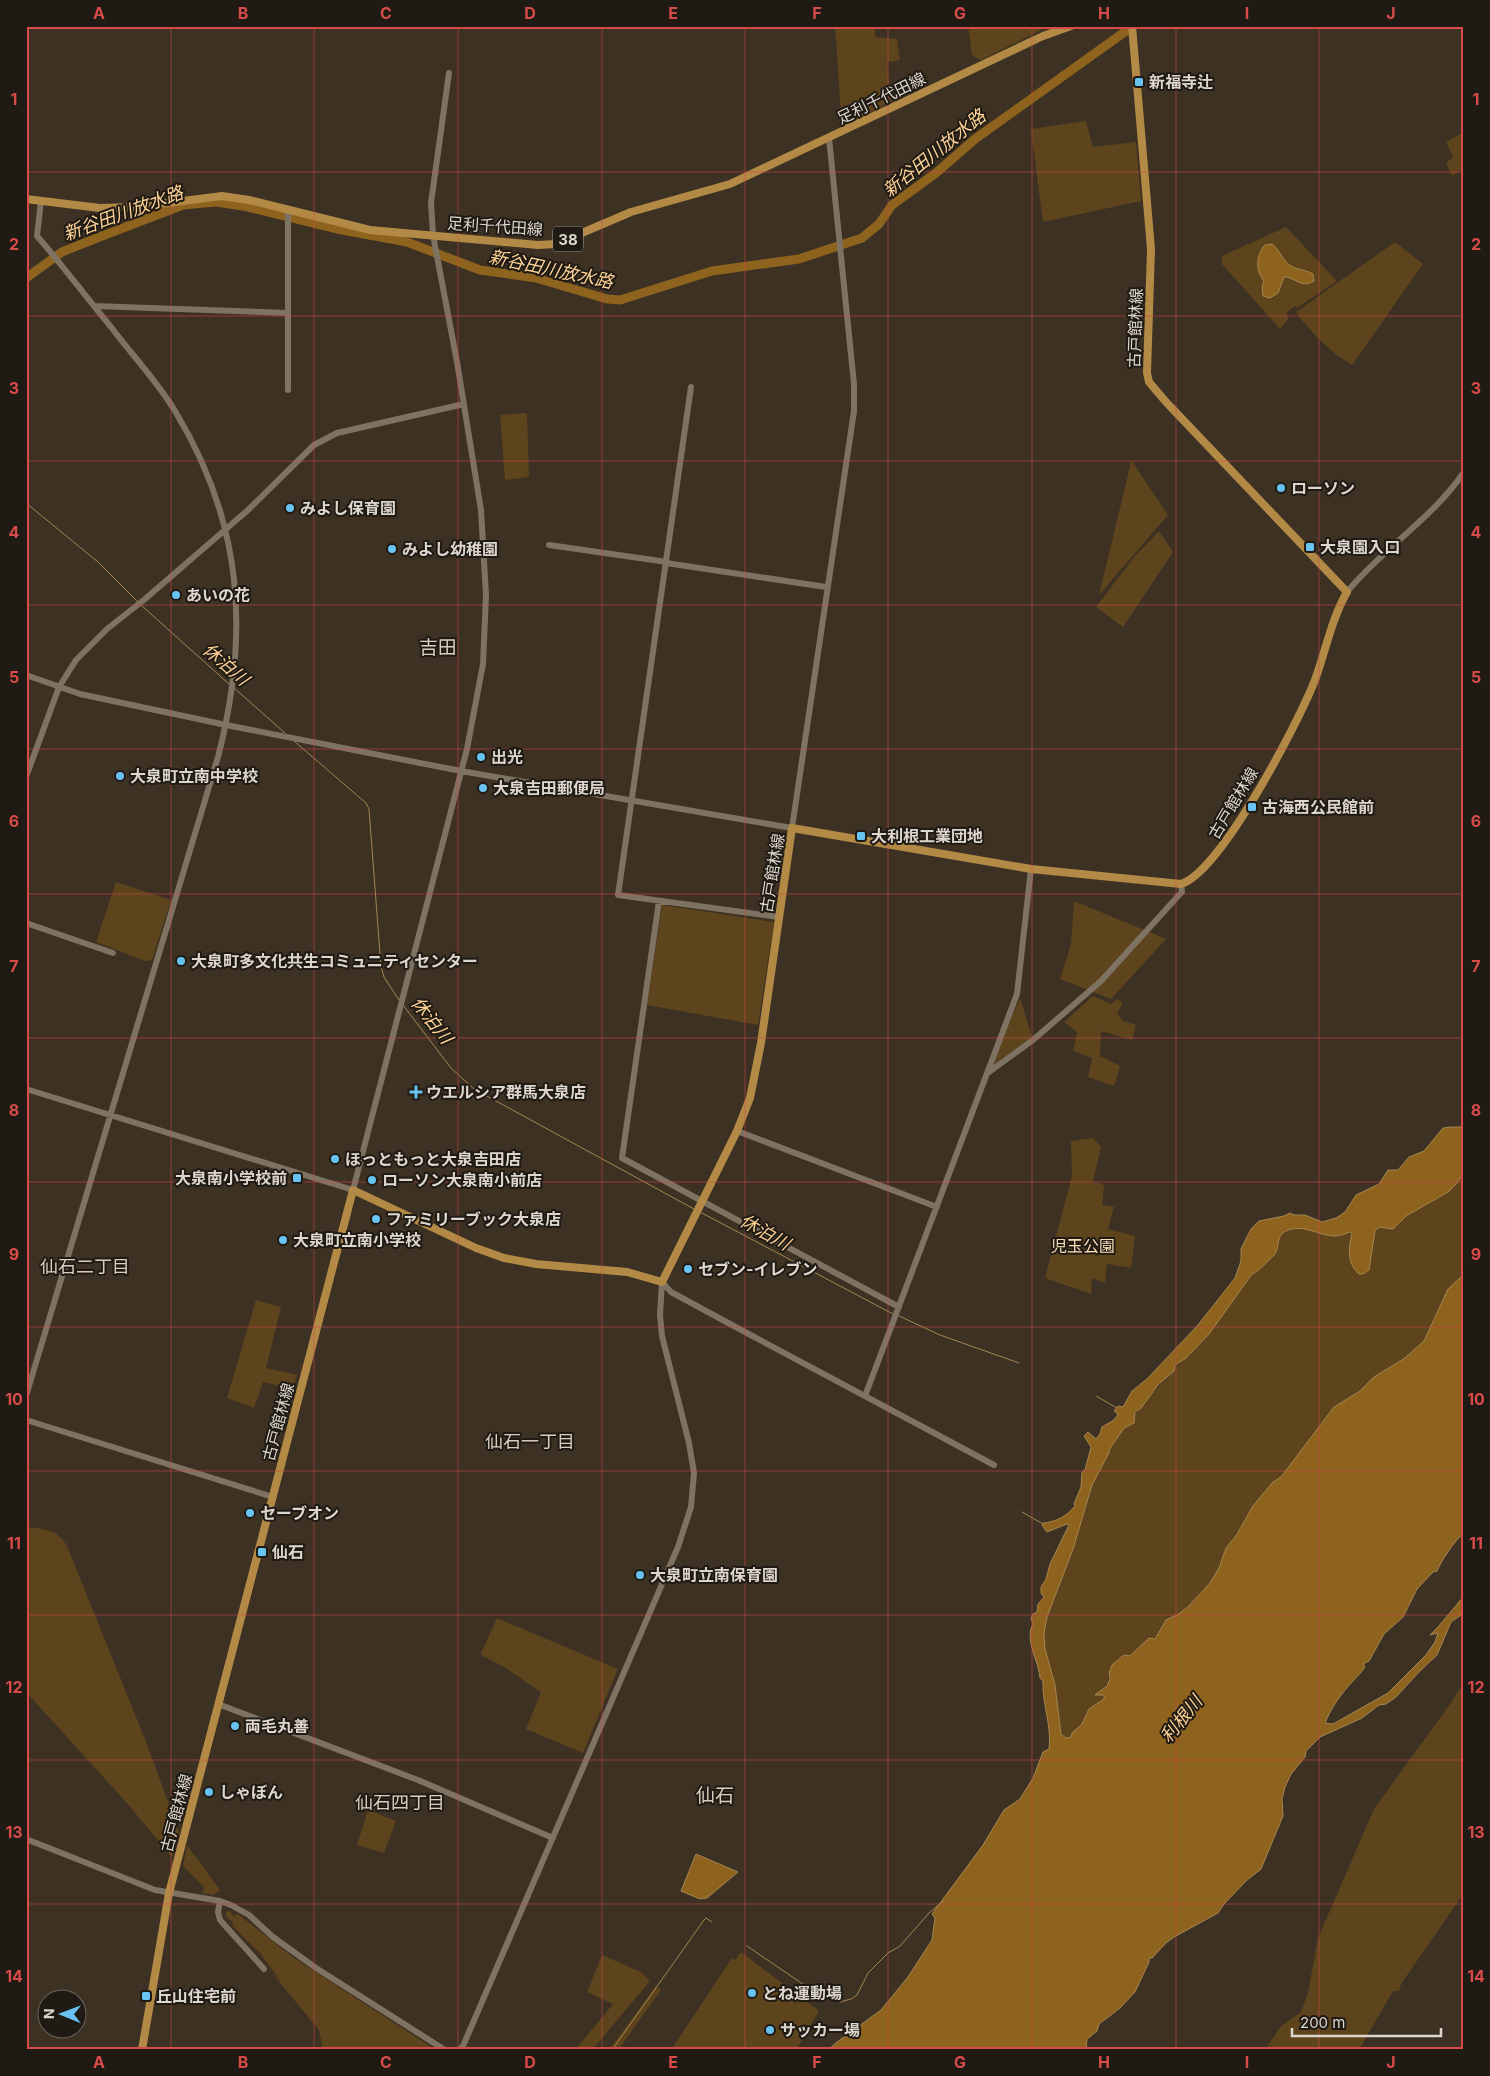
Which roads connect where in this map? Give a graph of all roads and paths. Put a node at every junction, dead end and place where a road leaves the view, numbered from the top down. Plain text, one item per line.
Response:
1 (1071, 26) edge
2 (1132, 29) edge
3 (449, 73) dead end
4 (829, 138) junction
5 (26, 199) edge
6 (41, 201) junction
7 (288, 212) junction
8 (433, 235) junction
9 (94, 306) junction
10 (288, 313) junction
11 (691, 387) dead end
12 (288, 390) dead end
13 (464, 404) junction
14 (1464, 472) edge
15 (226, 530) junction
16 (549, 545) dead end
17 (666, 562) junction
18 (826, 587) junction
19 (1348, 592) junction
20 (26, 675) edge
21 (59, 687) junction
22 (226, 724) junction
23 (461, 771) junction
24 (26, 777) edge
25 (632, 801) junction
26 (792, 828) junction
27 (1031, 869) junction
28 (1181, 884) junction
29 (659, 901) junction
30 (779, 917) junction
31 (26, 923) edge
32 (113, 953) dead end
33 (988, 1073) junction
34 (26, 1089) edge
35 (110, 1116) junction
36 (738, 1131) junction
37 (353, 1190) junction
38 (701, 1202) junction
39 (937, 1207) junction
40 (662, 1282) junction
41 (899, 1308) junction
42 (26, 1396) edge
43 (865, 1396) junction
44 (26, 1420) edge
45 (994, 1465) dead end
46 (273, 1497) junction
47 (218, 1704) junction
48 (553, 1838) junction
49 (26, 1839) edge
50 (169, 1893) junction
51 (220, 1901) junction
52 (264, 1968) dead end
53 (142, 2050) edge
54 (445, 2050) edge
55 (459, 2050) edge

1 - 4 main road, 足利千代田線 / 38
2 - 19 main road, 古戸館林線
3 - 8 street
4 - 8 main road, 足利千代田線 / 38
4 - 18 street
5 - 6 main road, 足利千代田線 / 38
6 - 7 main road, 足利千代田線 / 38
6 - 9 street
7 - 8 main road, 足利千代田線 / 38
7 - 10 street
8 - 13 street
9 - 10 street
9 - 15 street
10 - 12 street
11 - 17 street
13 - 15 street
13 - 23 street
14 - 19 street
15 - 21 street
15 - 22 street
16 - 17 street
17 - 18 street
17 - 25 street
18 - 26 street
19 - 28 main road, 古戸館林線
20 - 21 street
21 - 22 street
21 - 24 street
22 - 23 street
22 - 35 street
23 - 25 street
23 - 37 street
25 - 26 street
25 - 29 street
26 - 27 main road, 古戸館林線
26 - 30 main road, 古戸館林線
27 - 28 main road, 古戸館林線
27 - 33 street
28 - 33 street
29 - 30 street
29 - 38 street
30 - 36 main road, 古戸館林線
31 - 32 street
33 - 39 street
34 - 35 street
35 - 37 street
35 - 42 street
36 - 38 main road, 古戸館林線
36 - 39 street
37 - 40 main road
37 - 46 main road, 古戸館林線
38 - 40 main road, 古戸館林線
38 - 41 street
39 - 41 street
40 - 43 street
40 - 48 street
41 - 43 street
43 - 45 street
44 - 46 street
46 - 47 main road, 古戸館林線
47 - 48 street
47 - 50 main road, 古戸館林線
48 - 55 street
49 - 50 street
50 - 51 street
50 - 53 main road, 古戸館林線
51 - 52 street
51 - 54 street

